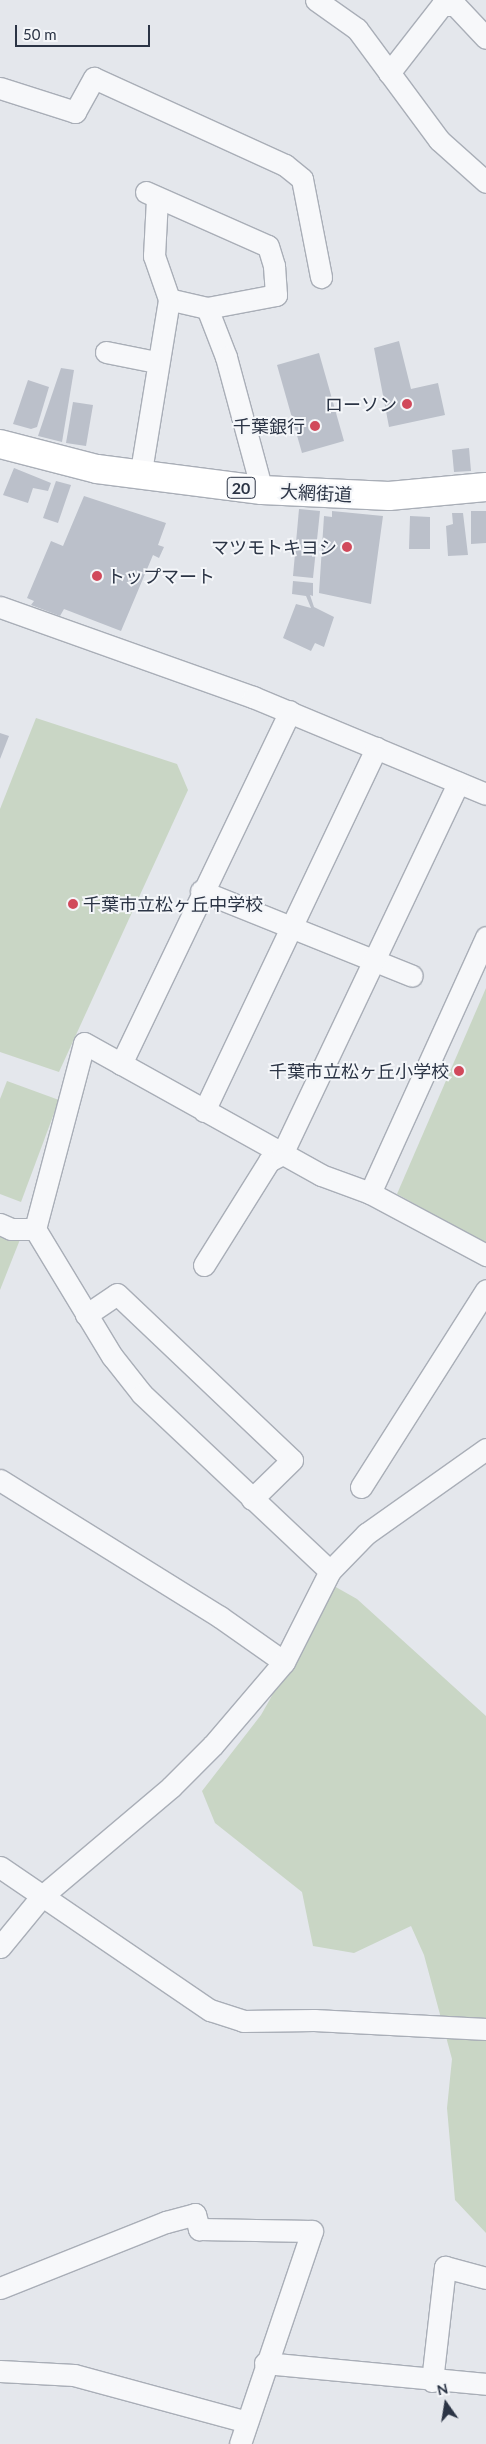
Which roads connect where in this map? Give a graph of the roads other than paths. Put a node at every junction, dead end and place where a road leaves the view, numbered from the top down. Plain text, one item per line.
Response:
1 (316, 0) edge
2 (486, 38) edge
3 (388, 73) junction
4 (0, 88) edge
5 (486, 182) edge
6 (320, 278) dead end
7 (169, 299) junction
8 (207, 308) junction
9 (106, 352) dead end
10 (156, 362) junction
11 (0, 444) edge
12 (140, 477) junction
13 (486, 486) edge
14 (262, 490) junction
15 (0, 606) edge
16 (290, 711) junction
17 (376, 748) junction
18 (458, 782) junction
19 (486, 794) edge
20 (201, 891) junction
21 (291, 928) junction
22 (486, 937) edge
23 (374, 962) junction
24 (412, 976) dead end
25 (120, 1064) junction
26 (204, 1111) junction
27 (282, 1154) junction
28 (370, 1193) junction
29 (0, 1224) edge
30 (35, 1229) junction
31 (486, 1255) edge
32 (204, 1265) dead end
33 (486, 1290) edge
34 (86, 1316) junction
35 (486, 1449) edge
36 (1, 1484) edge
37 (361, 1487) dead end
38 (252, 1499) junction
39 (330, 1571) junction
40 (284, 1662) junction
41 (0, 1867) edge
42 (41, 1897) junction
43 (0, 1948) edge
44 (486, 2029) edge
45 (486, 2278) edge
46 (0, 2288) edge
47 (265, 2363) junction
48 (0, 2371) edge
49 (432, 2381) junction
50 (486, 2384) edge
51 (245, 2438) edge

1 - 3 street
2 - 3 street
3 - 5 street
4 - 6 street
7 - 8 street
7 - 8 street
7 - 10 street
8 - 14 street
9 - 10 street
10 - 12 street
11 - 12 main road, 大網街道 / 20
12 - 14 main road, 大網街道 / 20
13 - 14 main road, 大網街道 / 20
15 - 16 street
16 - 17 street
16 - 20 street
17 - 18 street
17 - 21 street
18 - 19 street
18 - 23 street
20 - 21 street
20 - 25 street
21 - 23 street
21 - 26 street
22 - 28 street
23 - 24 street
23 - 27 street
25 - 26 street
25 - 30 street
26 - 27 street
27 - 28 street
27 - 32 street
28 - 31 street
29 - 30 street
30 - 34 street
33 - 37 street
34 - 38 street
34 - 38 street
35 - 39 street
36 - 40 street
38 - 39 street
39 - 40 street
40 - 42 street
41 - 42 street
42 - 43 street
42 - 44 street
45 - 49 street
46 - 47 street
47 - 49 street
47 - 51 street
48 - 51 street
49 - 50 street

